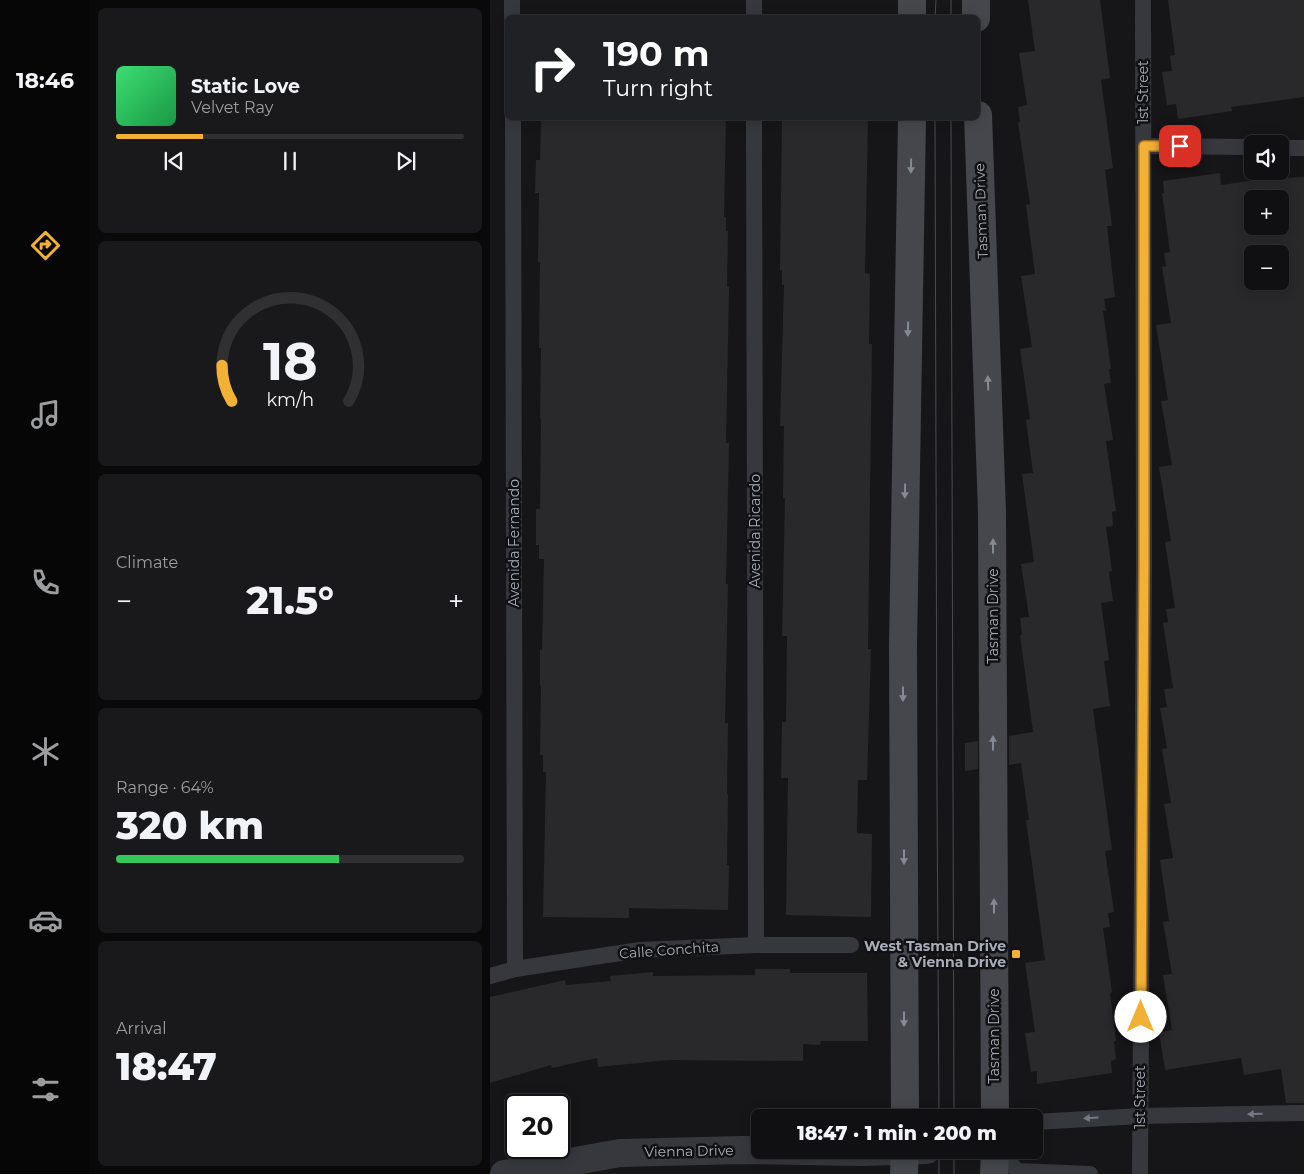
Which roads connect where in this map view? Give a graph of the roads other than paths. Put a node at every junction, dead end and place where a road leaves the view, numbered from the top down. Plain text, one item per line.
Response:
1 (512, 0) edge
2 (754, 0) edge
3 (912, 0) edge
4 (976, 0) edge
5 (1143, 0) edge
6 (512, 15) edge
7 (754, 15) edge
8 (912, 15) edge
9 (976, 15) edge
10 (513, 120) edge
11 (754, 120) edge
12 (912, 120) edge
13 (978, 120) edge
14 (1144, 146) junction
15 (1244, 148) edge
16 (1289, 148) edge
17 (1304, 148) edge
18 (756, 945) junction
19 (851, 946) dead end
20 (514, 969) junction
21 (490, 976) edge
22 (905, 1109) edge
23 (995, 1109) edge
24 (1304, 1113) edge
25 (1140, 1116) junction
26 (1043, 1122) edge
27 (751, 1150) edge
28 (905, 1159) edge
29 (995, 1159) edge
30 (1005, 1159) edge
31 (504, 1174) edge
32 (904, 1174) edge
33 (994, 1174) edge
34 (1090, 1174) edge
35 (1140, 1174) edge

1 - 6 lane
2 - 7 lane
3 - 8 street
4 - 9 street
5 - 14 lane, 1st Street
10 - 20 lane, Avenida Fernando
11 - 18 lane, Avenida Ricardo
12 -> 22 street
23 -> 13 street, Tasman Drive
14 - 15 lane
14 - 25 lane, 1st Street
16 - 17 lane
18 - 19 lane, Calle Conchita
18 - 20 lane, Calle Conchita
20 - 21 lane, Calle Conchita
24 -> 25 lane
25 -> 26 lane
25 - 35 lane, 1st Street
27 - 31 street, Vienna Drive
28 - 32 street
29 - 33 street
30 - 34 lane

